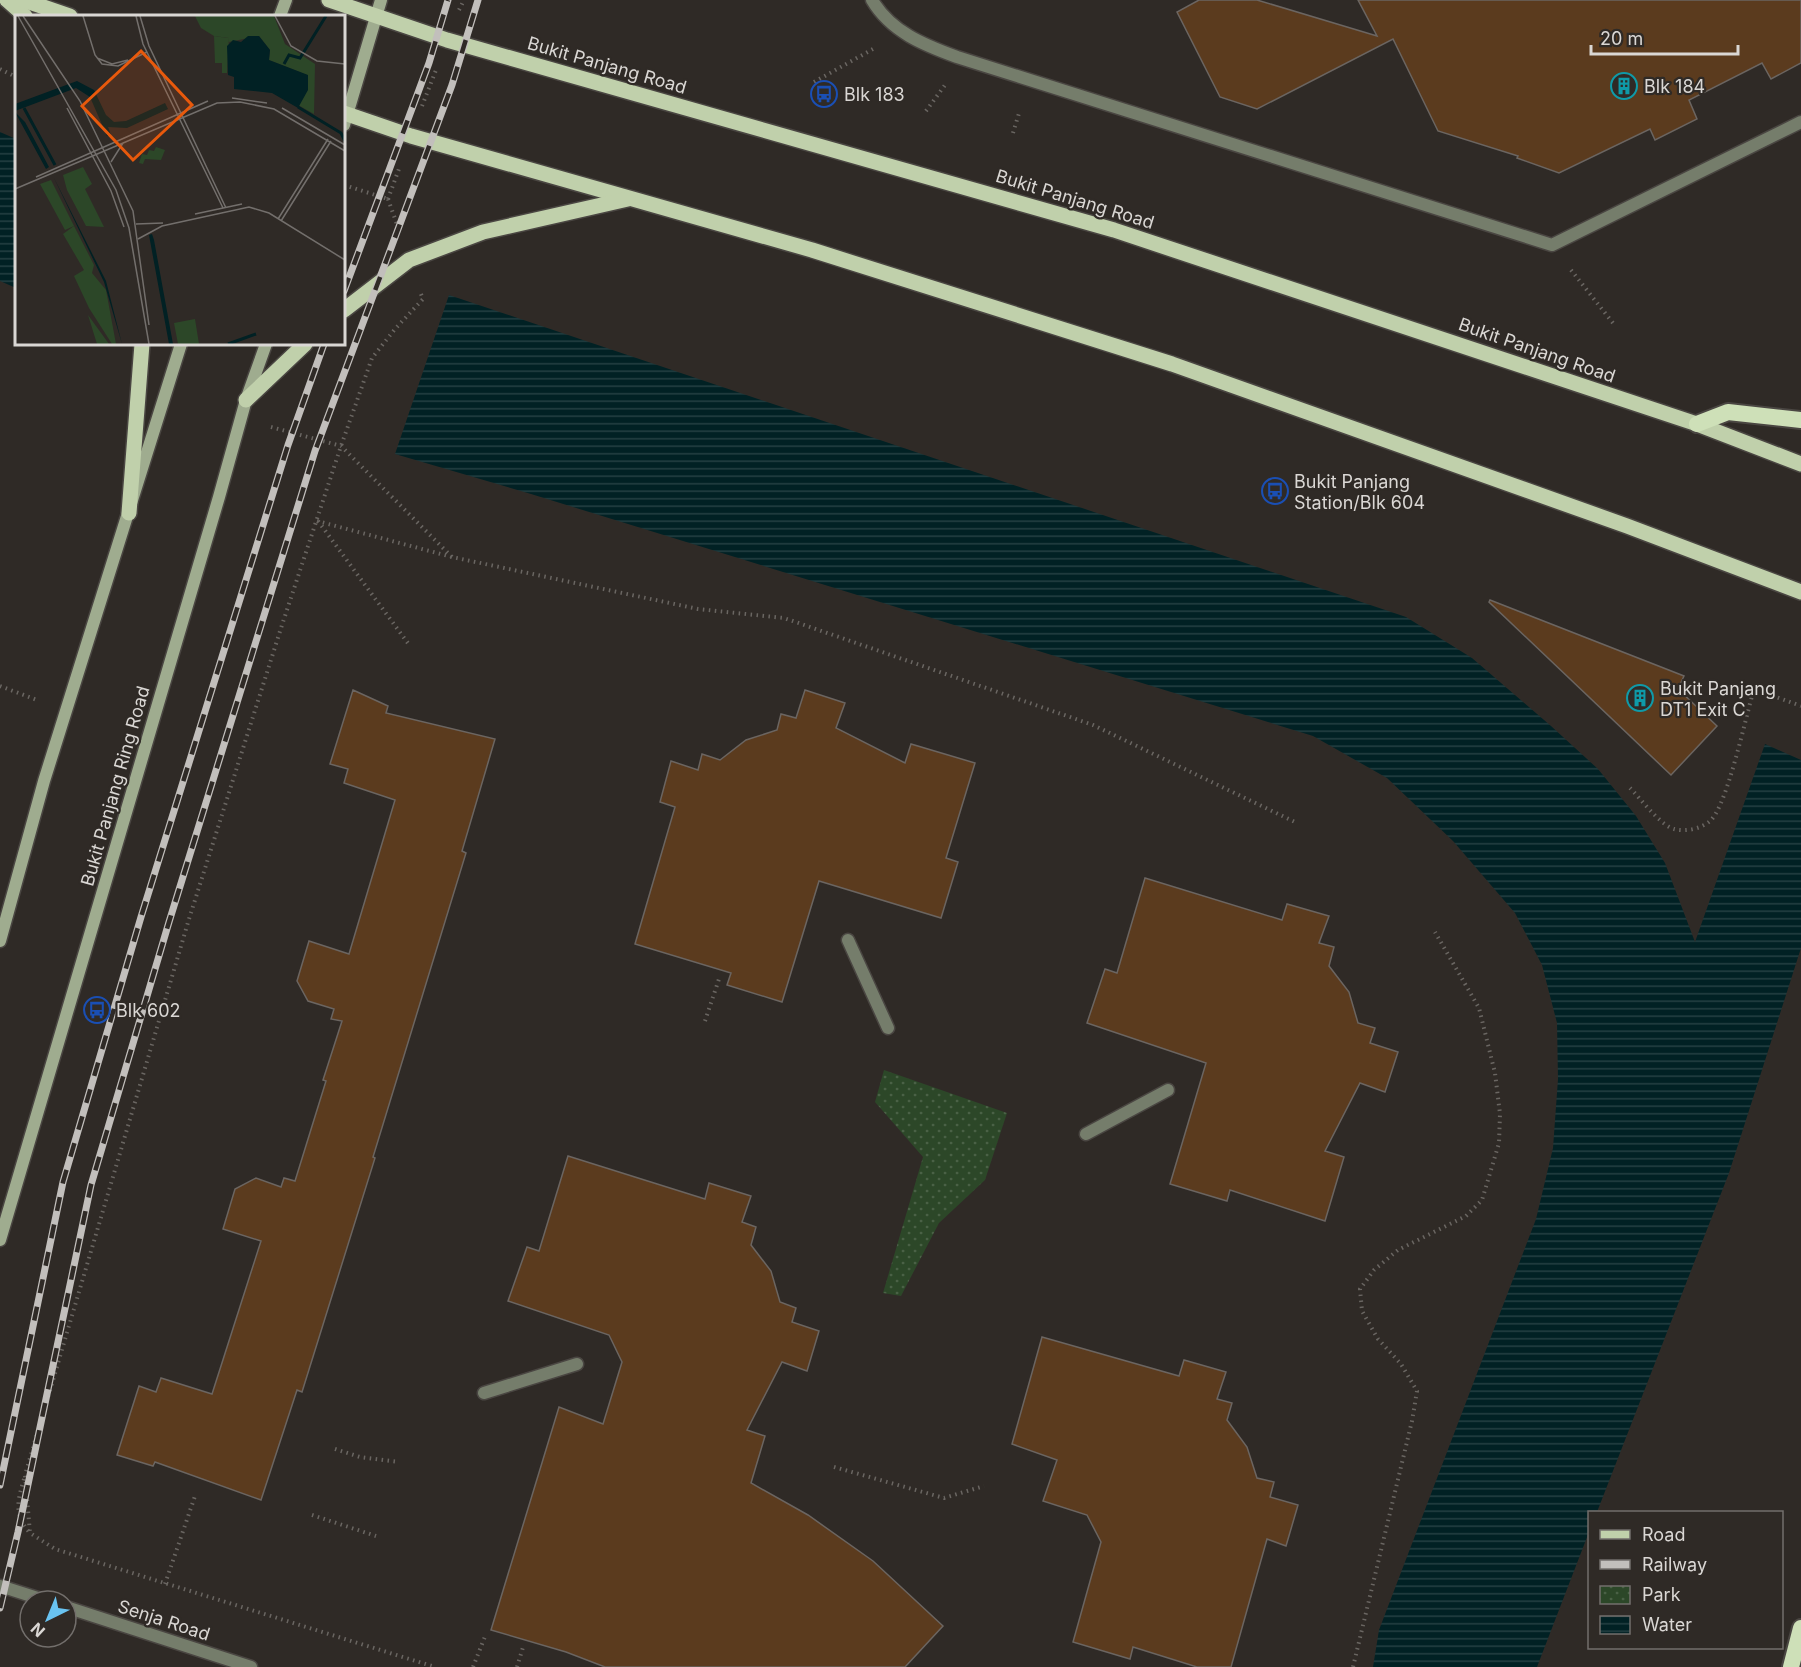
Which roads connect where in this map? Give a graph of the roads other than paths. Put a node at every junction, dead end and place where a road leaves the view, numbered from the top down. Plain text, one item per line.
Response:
1 (7, 0) edge
2 (23, 0) edge
3 (286, 0) edge
4 (329, 0) edge
5 (381, 0) edge
6 (872, 0) edge
7 (23, 15) edge
8 (67, 15) edge
9 (280, 15) edge
10 (377, 16) junction
11 (345, 117) edge
12 (1801, 122) edge
13 (631, 199) junction
14 (345, 309) edge
15 (142, 345) edge
16 (181, 345) edge
17 (266, 345) edge
18 (304, 345) edge
19 (246, 400) junction
20 (1801, 420) edge
21 (1696, 424) junction
22 (1801, 464) edge
23 (129, 513) junction
24 (1801, 592) edge
25 (848, 940) dead end
26 (0, 941) edge
27 (888, 1028) dead end
28 (1168, 1090) dead end
29 (1086, 1134) dead end
30 (0, 1240) edge
31 (577, 1364) dead end
32 (484, 1393) dead end
33 (0, 1586) edge
34 (18, 1592) edge
35 (78, 1611) edge
36 (1801, 1628) edge
37 (251, 1667) edge
38 (1791, 1667) edge

1 - 7 main road
2 - 8 main road
3 - 9 main road
4 - 10 main road, Bukit Panjang Road
5 - 10 main road
6 - 12 street
10 - 11 main road
10 - 21 main road, Bukit Panjang Road
11 - 13 main road
13 - 14 main road
13 - 24 main road
15 - 23 main road
16 - 23 main road
17 - 19 main road, Bukit Panjang Ring Road
18 - 19 main road
19 - 30 main road, Bukit Panjang Ring Road
20 - 21 highway
21 - 22 main road, Bukit Panjang Road
23 - 26 main road
25 - 27 street
28 - 29 street
31 - 32 street
33 - 34 street
35 - 37 street, Senja Road
36 - 38 highway

